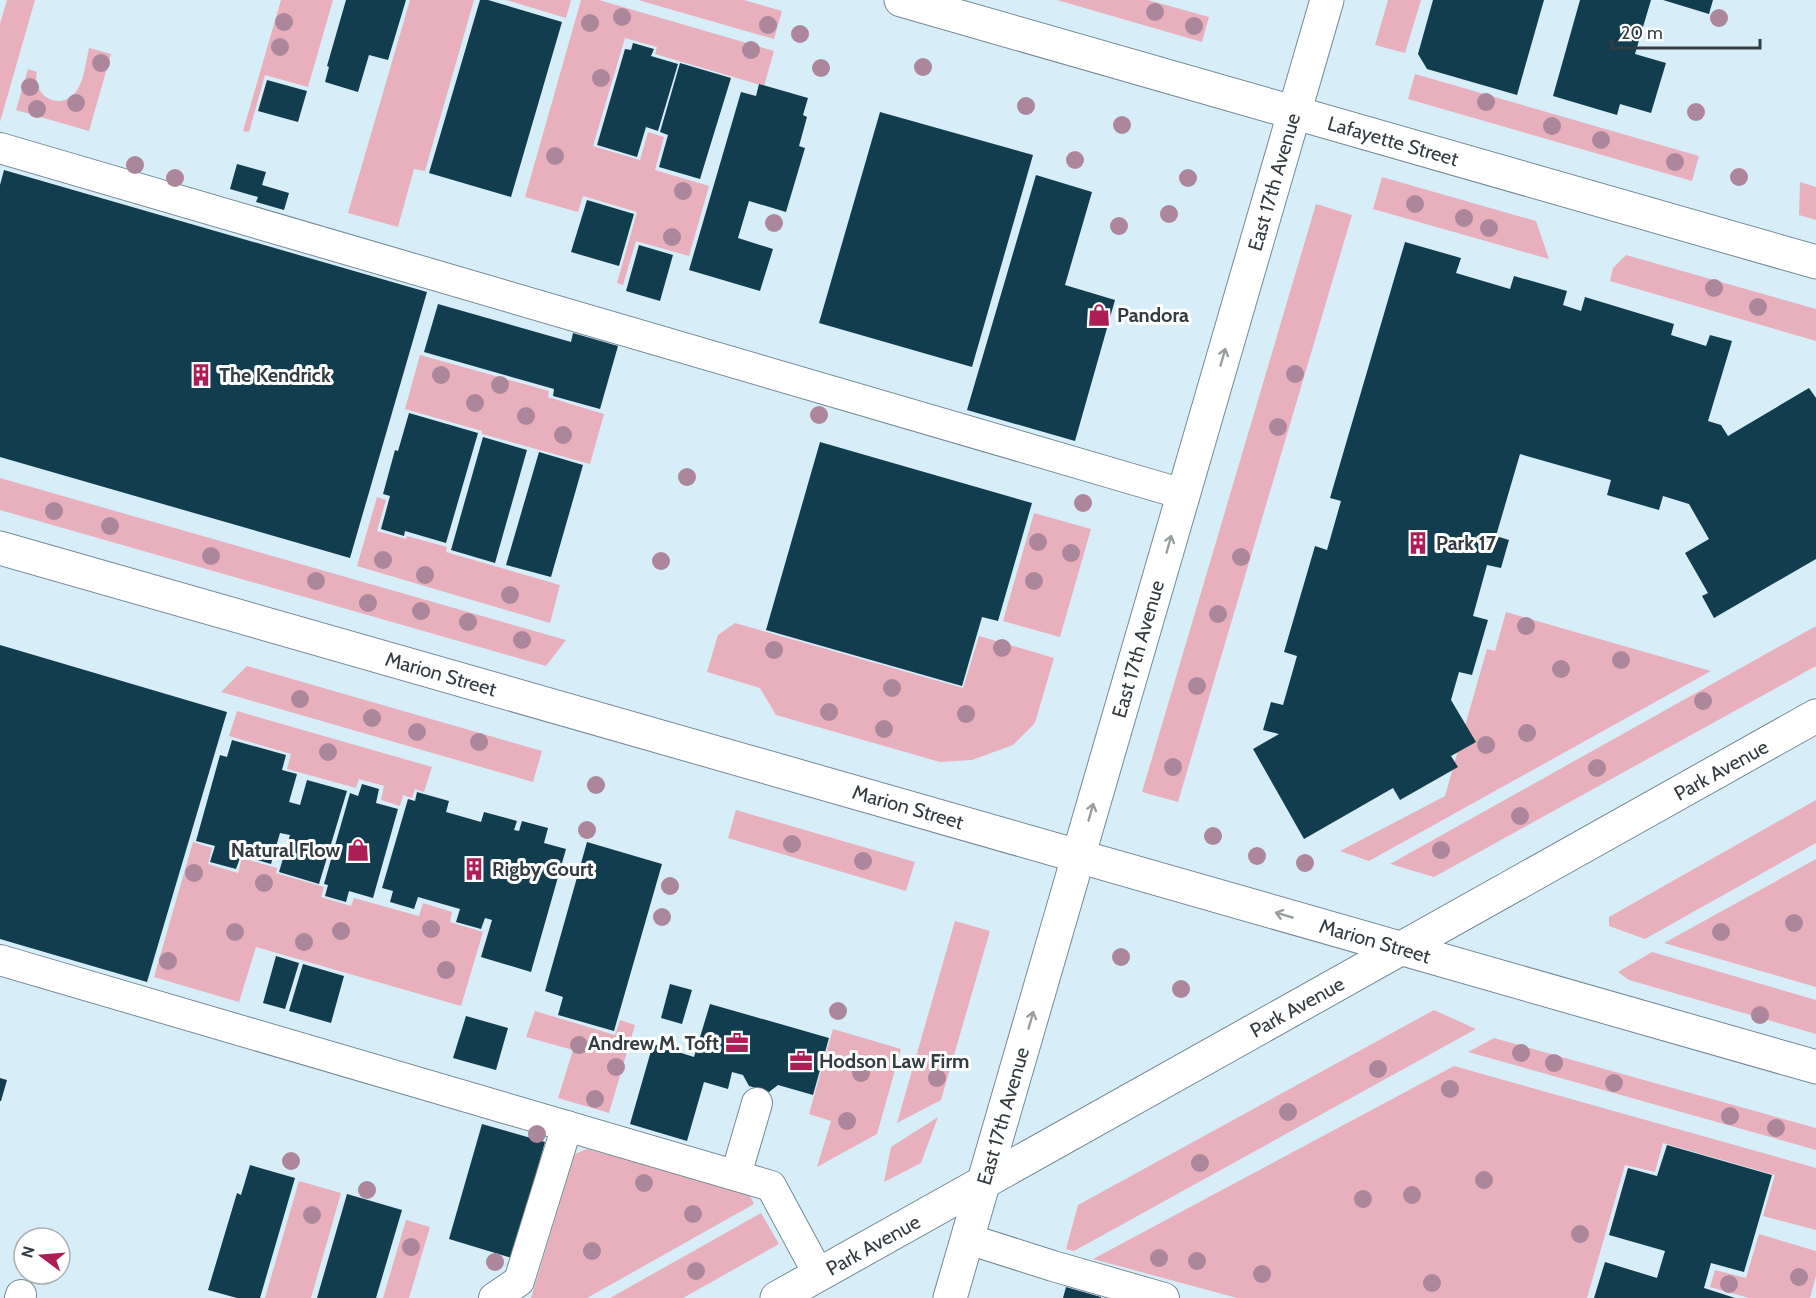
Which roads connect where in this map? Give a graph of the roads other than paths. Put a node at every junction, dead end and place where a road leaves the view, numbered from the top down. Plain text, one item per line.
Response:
1 (901, 0) edge
2 (1327, 0) edge
3 (1294, 112) junction
4 (0, 148) edge
5 (1816, 262) edge
6 (1183, 494) junction
7 (0, 548) edge
8 (1816, 716) edge
9 (1079, 856) junction
10 (1401, 948) junction
11 (0, 960) edge
12 (1816, 1067) edge
13 (757, 1103) dead end
14 (567, 1126) junction
15 (736, 1176) junction
16 (984, 1183) junction
17 (968, 1239) junction
18 (819, 1275) junction
19 (494, 1298) edge
20 (777, 1298) edge
21 (950, 1298) edge
22 (1164, 1298) edge

1 - 3 street, Lafayette Street
2 - 3 street, East 17th Avenue
3 - 5 street, Lafayette Street
6 -> 3 street, East 17th Avenue
4 - 6 lane
9 -> 6 street, East 17th Avenue
7 - 9 street, Marion Street
8 - 10 street, Park Avenue
10 -> 9 street, Marion Street
16 -> 9 street, East 17th Avenue
10 - 12 street, Marion Street
10 - 16 street, Park Avenue
11 - 14 lane
13 - 15 lane
14 - 15 lane
14 - 19 lane
15 - 18 lane
16 - 17 street, East 17th Avenue
16 - 18 street, Park Avenue
17 - 21 street, East 17th Avenue
17 - 22 lane
18 - 20 street, Park Avenue

